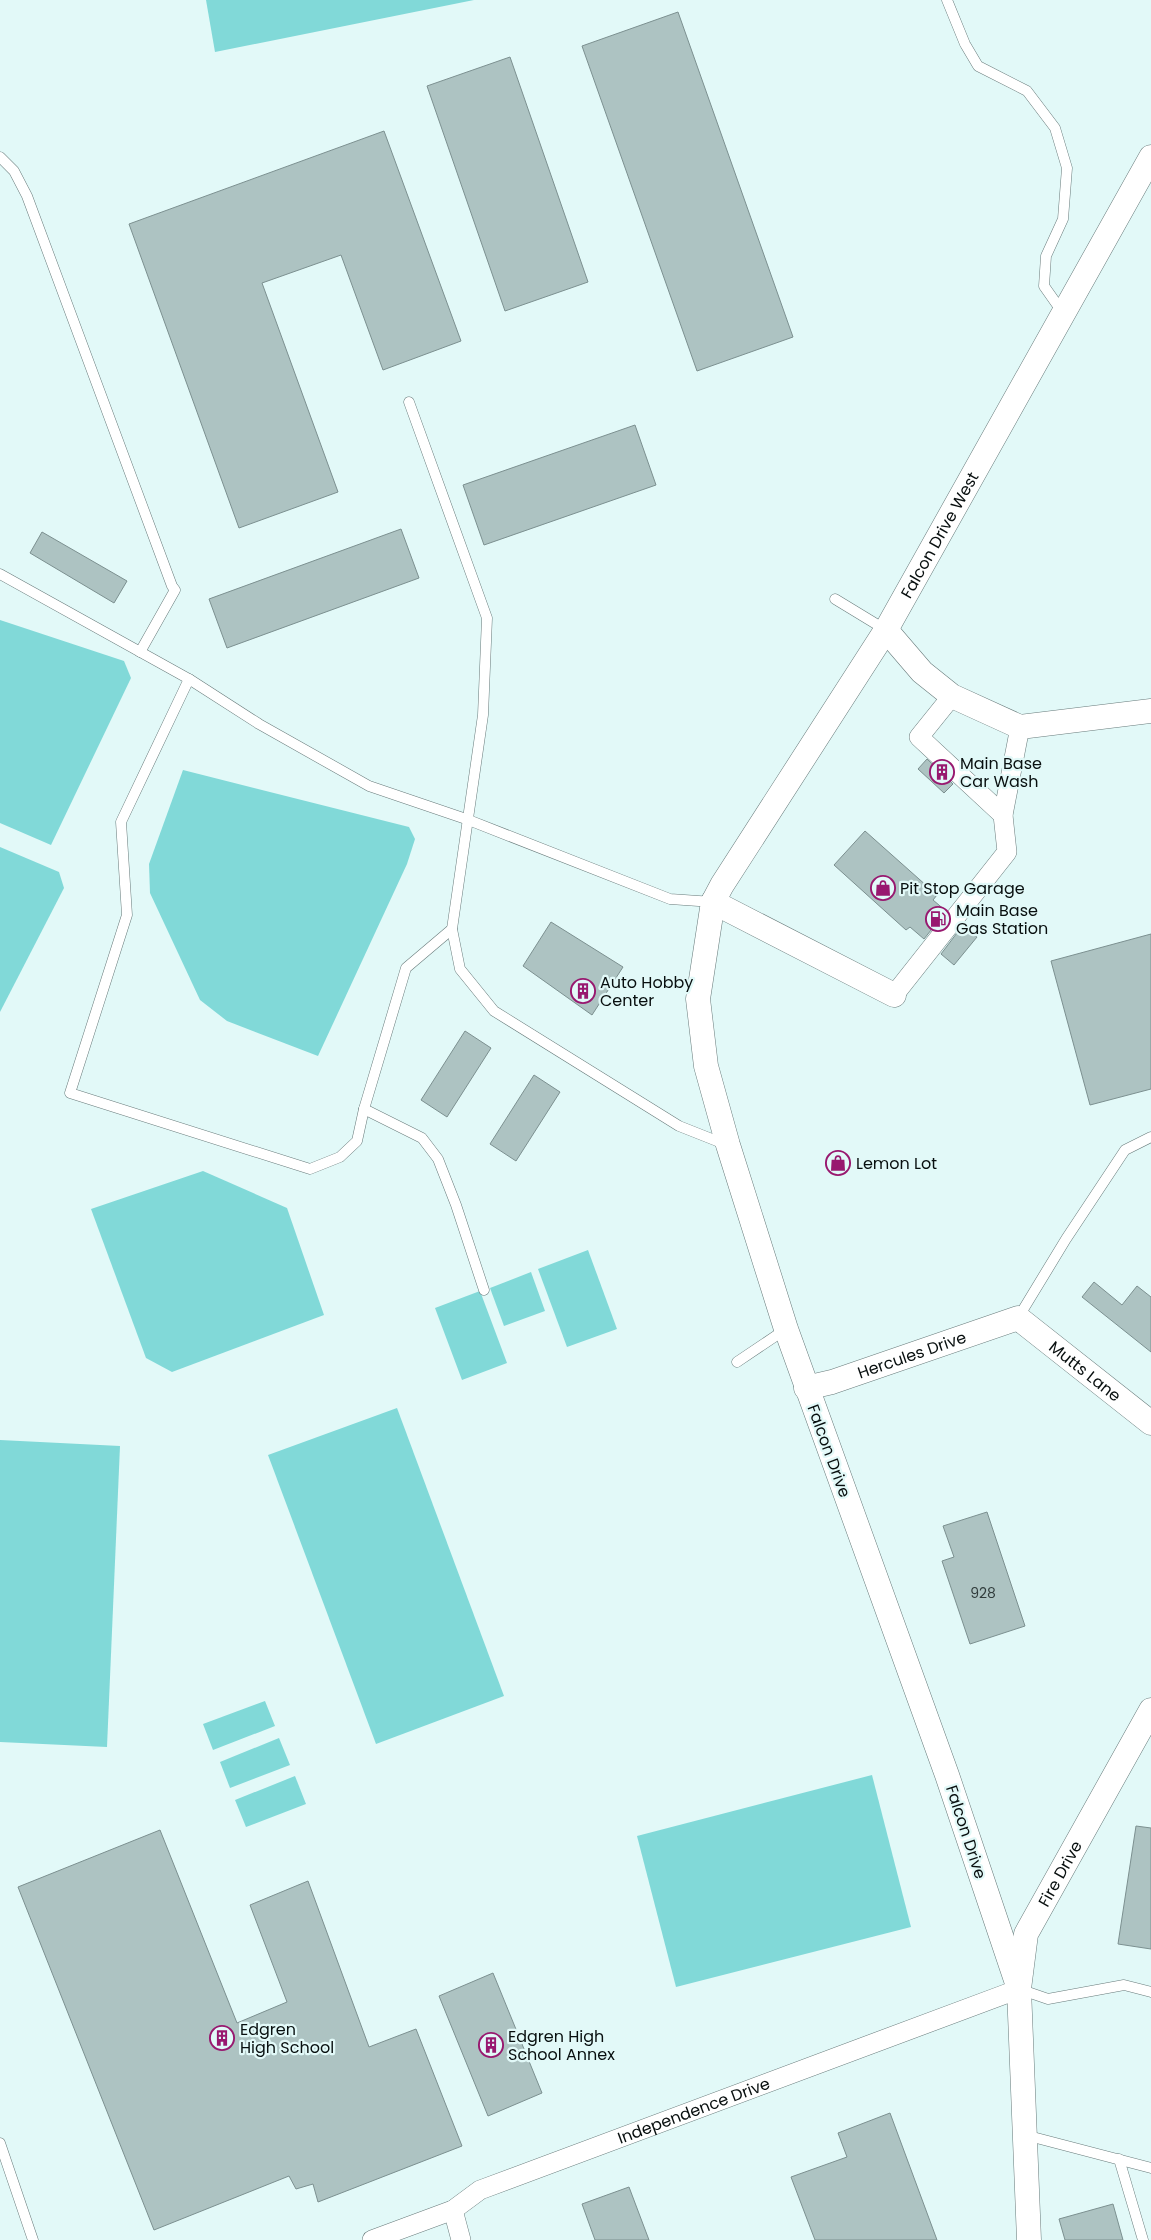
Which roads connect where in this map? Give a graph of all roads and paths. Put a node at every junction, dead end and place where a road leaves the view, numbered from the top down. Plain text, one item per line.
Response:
1 (947, 0) edge
2 (0, 157) edge
3 (1151, 157) edge
4 (1064, 315) junction
5 (410, 402) dead end
6 (0, 574) edge
7 (836, 599) dead end
8 (886, 630) junction
9 (140, 652) junction
10 (189, 679) junction
11 (952, 696) junction
12 (1151, 711) edge
13 (1020, 727) junction
14 (1003, 815) junction
15 (466, 820) junction
16 (713, 902) junction
17 (452, 929) junction
18 (894, 995) joint
19 (364, 1109) junction
20 (1151, 1137) edge
21 (728, 1145) junction
22 (484, 1290) dead end
23 (1018, 1318) junction
24 (786, 1329) junction
25 (737, 1362) dead end
26 (806, 1388) junction
27 (1151, 1424) edge
28 (1151, 1710) edge
29 (1019, 1989) junction
30 (1151, 1992) edge
31 (1024, 2135) junction
32 (0, 2143) edge
33 (1119, 2160) junction
34 (1151, 2168) edge
35 (453, 2210) junction
36 (33, 2240) edge
37 (372, 2240) edge
38 (460, 2240) edge
39 (1029, 2240) edge
40 (1143, 2240) edge

1 - 4 lane
2 - 9 lane
3 - 4 street, Falcon Drive West
4 - 8 street, Falcon Drive West
5 - 15 lane
6 - 9 lane
7 - 8 lane
8 - 11 street
8 - 16 street, Falcon Drive West
9 - 10 lane
10 - 15 lane
10 - 19 lane
11 - 13 street
11 - 14 street
12 - 13 street
13 - 14 street
14 - 18 street
15 - 16 lane
15 - 17 lane
16 - 18 street
16 - 21 street, Falcon Drive
17 - 19 lane
17 - 21 lane
19 - 22 lane
20 - 23 lane
21 - 24 street, Falcon Drive
23 - 26 street, Hercules Drive
23 - 27 street, Mutts Lane
24 - 25 lane
24 - 26 street, Falcon Drive
26 - 29 street, Falcon Drive
28 - 29 street, Fire Drive
29 - 30 lane
29 - 31 street
29 - 35 street, Independence Drive
31 - 33 lane
31 - 39 street
32 - 36 lane
33 - 34 lane
33 - 40 lane
35 - 37 street, Independence Drive
35 - 38 street

